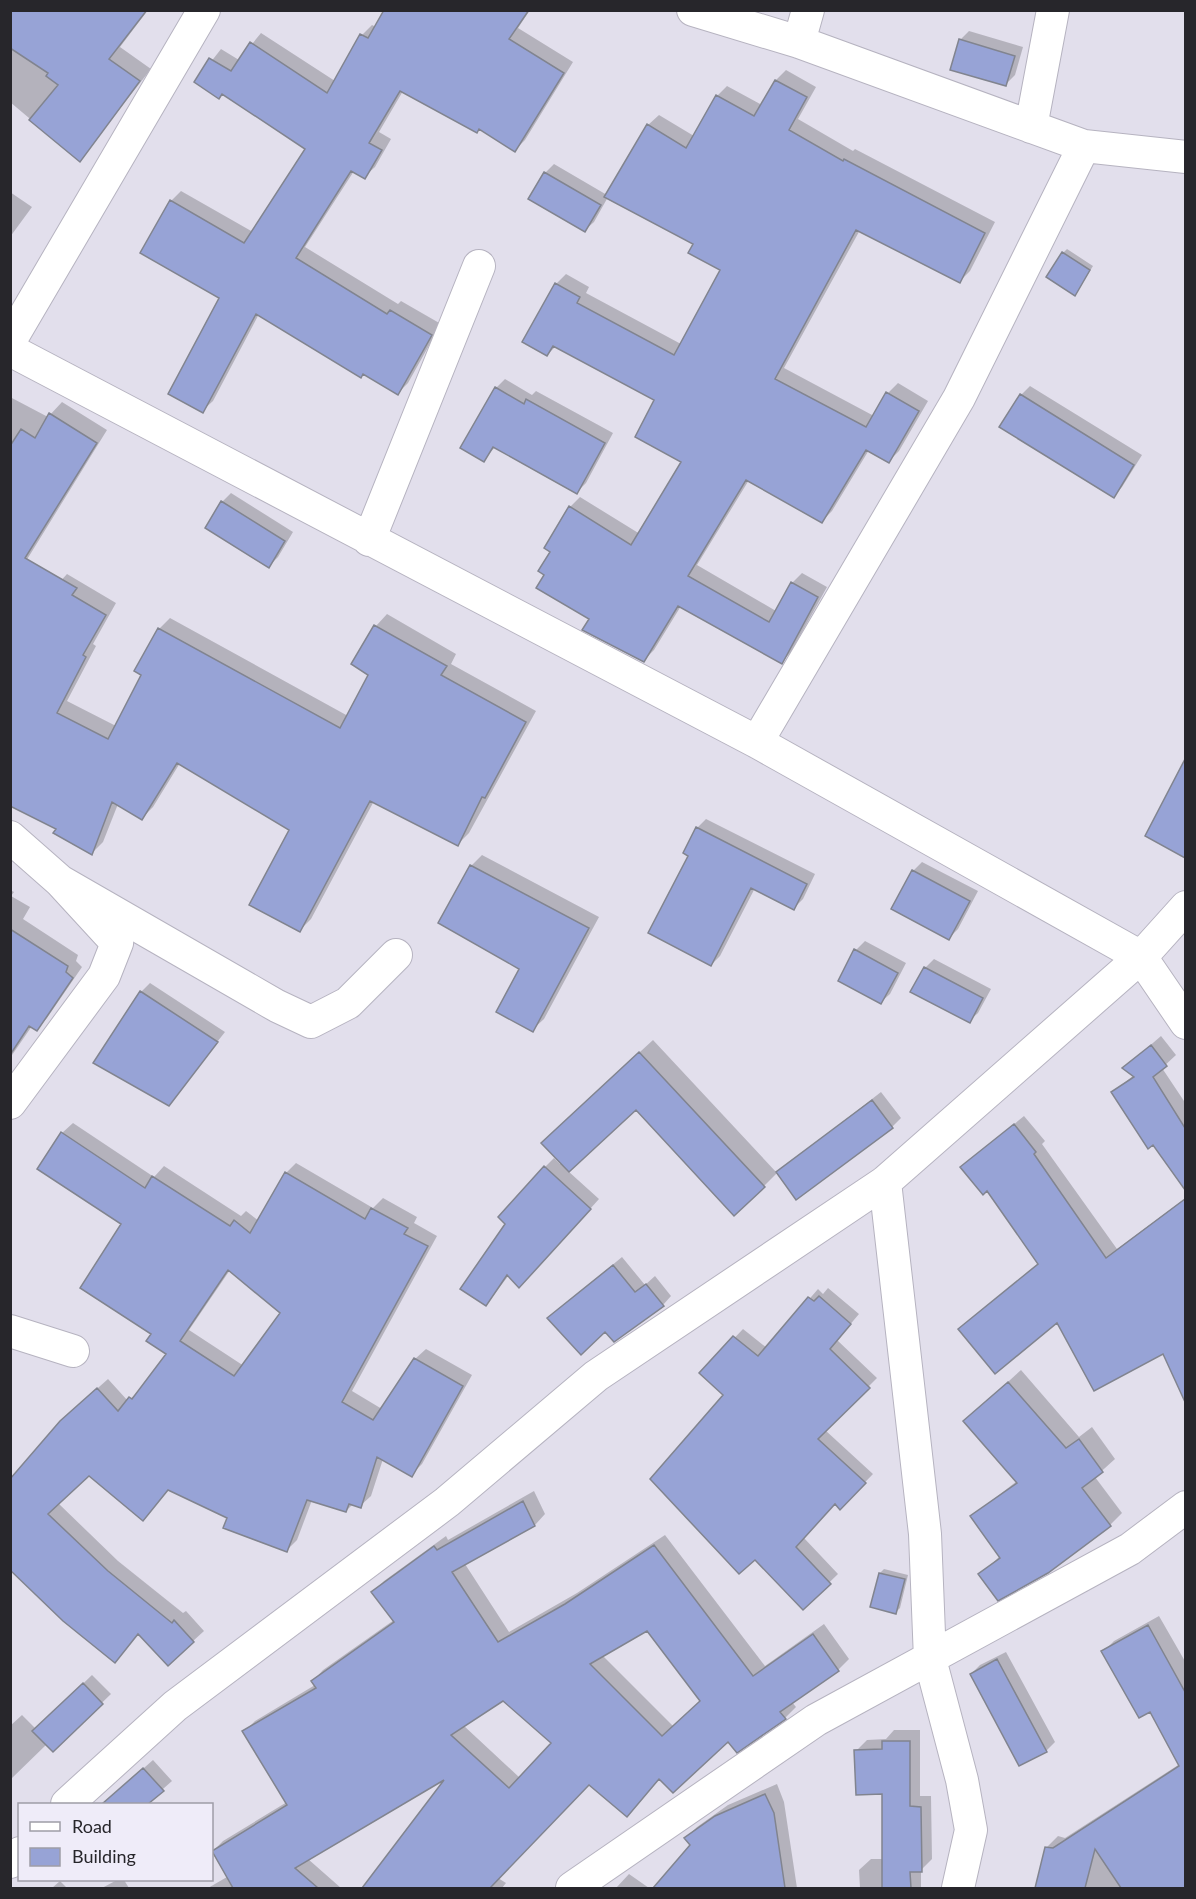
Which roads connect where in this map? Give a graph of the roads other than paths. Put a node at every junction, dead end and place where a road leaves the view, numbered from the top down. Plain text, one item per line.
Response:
1 (204, 10) edge
2 (693, 10) edge
3 (807, 10) edge
4 (1053, 10) edge
5 (799, 42) junction
6 (1031, 127) junction
7 (1084, 146) junction
8 (1185, 157) edge
9 (479, 266) dead end
10 (10, 341) edge
11 (10, 350) edge
12 (369, 540) junction
13 (757, 742) junction
14 (10, 837) edge
15 (60, 881) junction
16 (1185, 907) edge
17 (396, 955) dead end
18 (1141, 957) junction
19 (1185, 1023) edge
20 (10, 1103) edge
21 (885, 1182) junction
22 (10, 1331) edge
23 (74, 1352) dead end
24 (1185, 1507) edge
25 (930, 1659) junction
26 (68, 1803) edge
27 (572, 1888) edge
28 (958, 1888) edge

1 - 10 street
2 - 5 street
3 - 5 street
4 - 6 street
5 - 6 street
6 - 7 street
7 - 8 street
7 - 13 street
9 - 12 street
11 - 12 street
12 - 13 street
13 - 18 street
14 - 15 street
15 - 17 street
15 - 20 street
16 - 18 street
18 - 19 street
18 - 21 street
21 - 25 street
21 - 26 street
22 - 23 street
24 - 25 street
25 - 27 street
25 - 28 street

